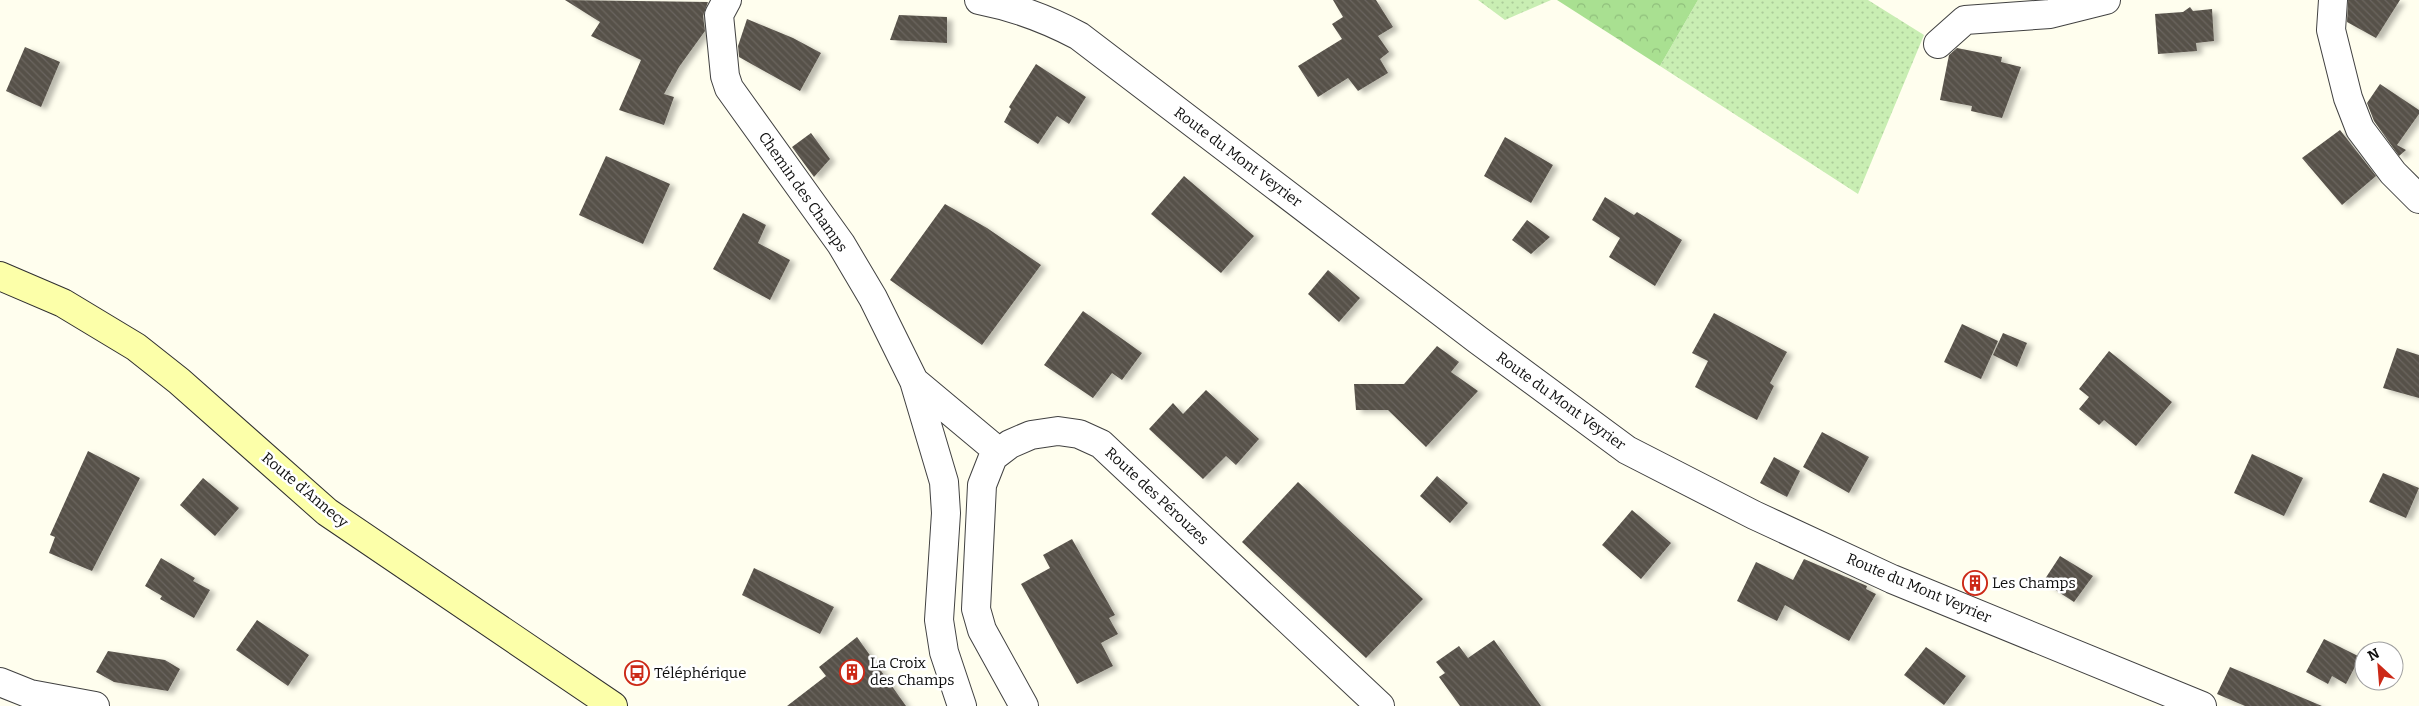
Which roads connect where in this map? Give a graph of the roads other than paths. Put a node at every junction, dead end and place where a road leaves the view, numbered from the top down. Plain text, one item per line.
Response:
1 (727, 0) edge
2 (979, 0) edge
3 (2106, 0) edge
4 (2333, 0) edge
5 (1938, 44) dead end
6 (2419, 199) edge
7 (0, 276) edge
8 (914, 381) junction
9 (1000, 452) junction
10 (0, 682) edge
11 (95, 706) edge
12 (613, 706) edge
13 (962, 706) edge
14 (1024, 706) edge
15 (1380, 706) edge
16 (2202, 706) edge

1 - 8 street, Chemin des Champs
2 - 16 street, Route du Mont Veyrier
3 - 5 street
4 - 6 street
7 - 12 main road, Route d'Annecy
8 - 9 street, Chemin des Champs
8 - 13 street, Chemin des Champs
9 - 14 street, Route des Pérouzes
9 - 15 street, Route des Pérouzes
10 - 11 street

